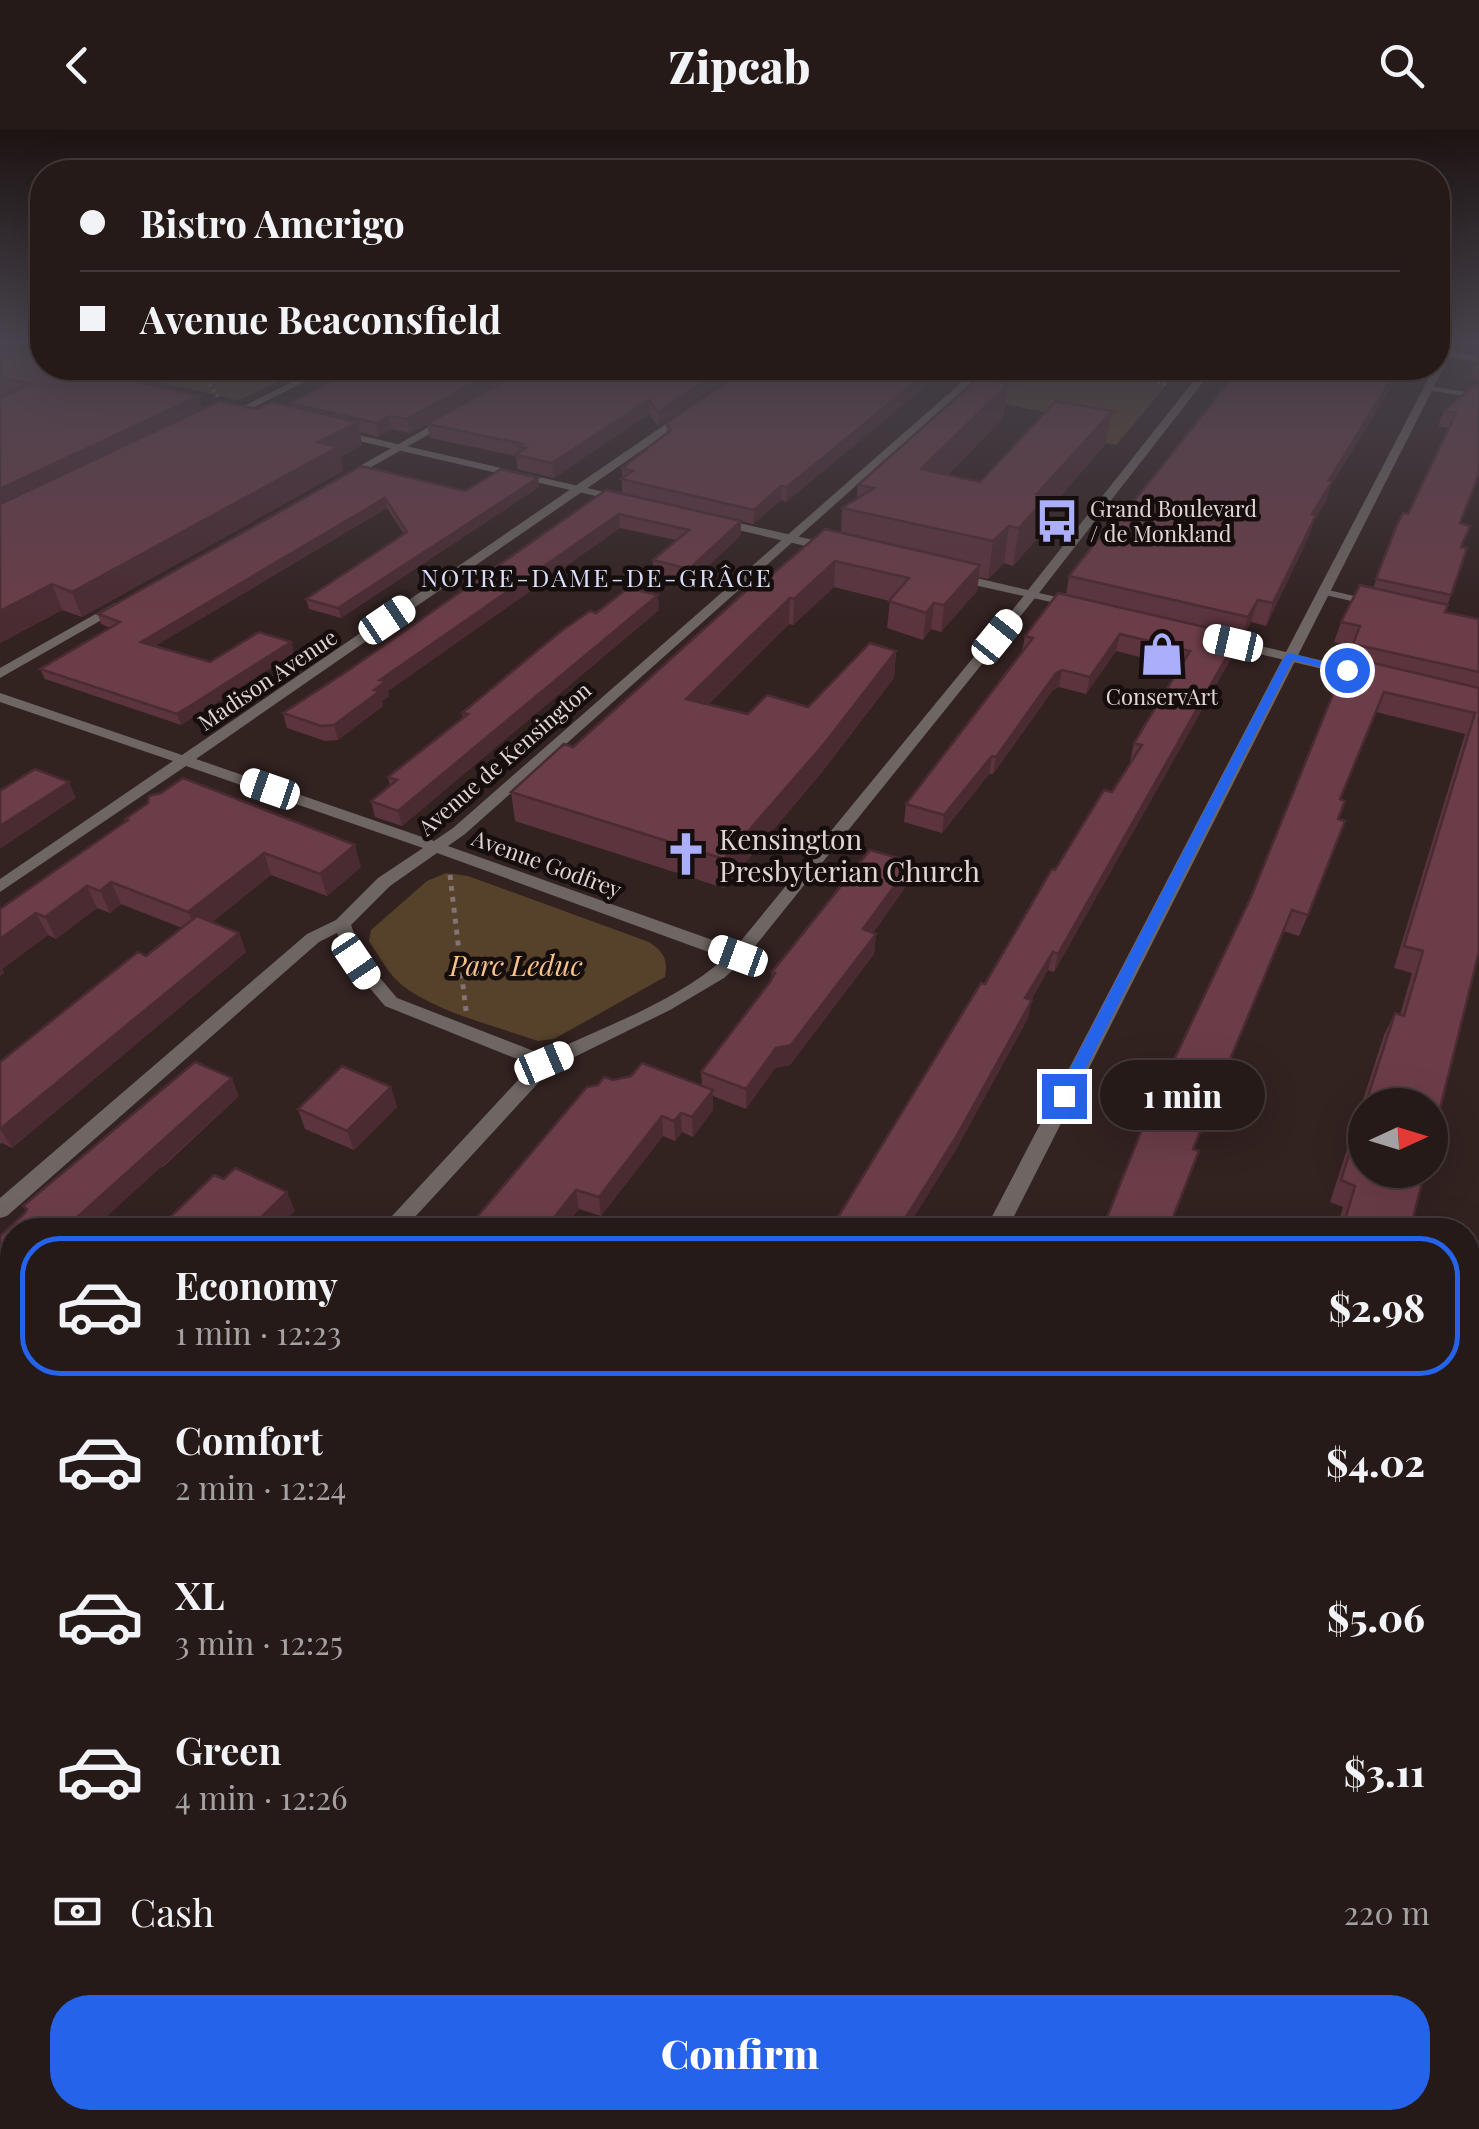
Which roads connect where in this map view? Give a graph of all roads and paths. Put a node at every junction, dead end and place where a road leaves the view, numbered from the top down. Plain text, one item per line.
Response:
1 (355, 437) edge
2 (416, 437) edge
3 (653, 437) edge
4 (904, 437) edge
5 (1155, 437) edge
6 (1404, 437) edge
7 (398, 447) junction
8 (578, 489) junction
9 (320, 492) edge
10 (648, 506) edge
11 (703, 518) edge
12 (790, 538) junction
13 (844, 551) edge
14 (939, 574) edge
15 (1324, 592) junction
16 (1031, 595) junction
17 (135, 597) edge
18 (1085, 608) edge
19 (1392, 608) edge
20 (1198, 635) edge
21 (1290, 656) junction
22 (0, 674) edge
23 (1387, 680) edge
24 (0, 697) edge
25 (184, 760) junction
26 (438, 847) junction
27 (450, 874) dead end
28 (0, 887) edge
29 (342, 924) junction
30 (738, 956) junction
31 (467, 1016) dead end
32 (544, 1063) junction
33 (0, 1210) edge
34 (401, 1218) edge
35 (1002, 1218) edge

1 - 7 street
2 - 7 street
3 - 8 street, Madison Avenue
4 - 12 street, Avenue de Kensington
5 - 16 street
6 - 15 street
7 - 8 street
7 - 9 street
8 - 10 street
8 - 25 street, Madison Avenue
11 - 12 street
12 - 13 street
12 - 26 street, Avenue de Kensington
14 - 16 street
15 - 19 lane
15 - 21 street
16 - 18 street
16 - 30 street
17 - 22 street
20 - 21 street
21 - 23 street
21 - 35 street
24 - 25 street, Avenue Godfrey
25 - 26 street, Avenue Godfrey
25 - 28 street, Madison Avenue
26 - 29 street, Avenue de Kensington
26 - 30 street, Avenue Godfrey
27 - 31 path
29 - 32 street
29 - 33 street, Avenue de Kensington
30 - 32 street
32 - 34 street

